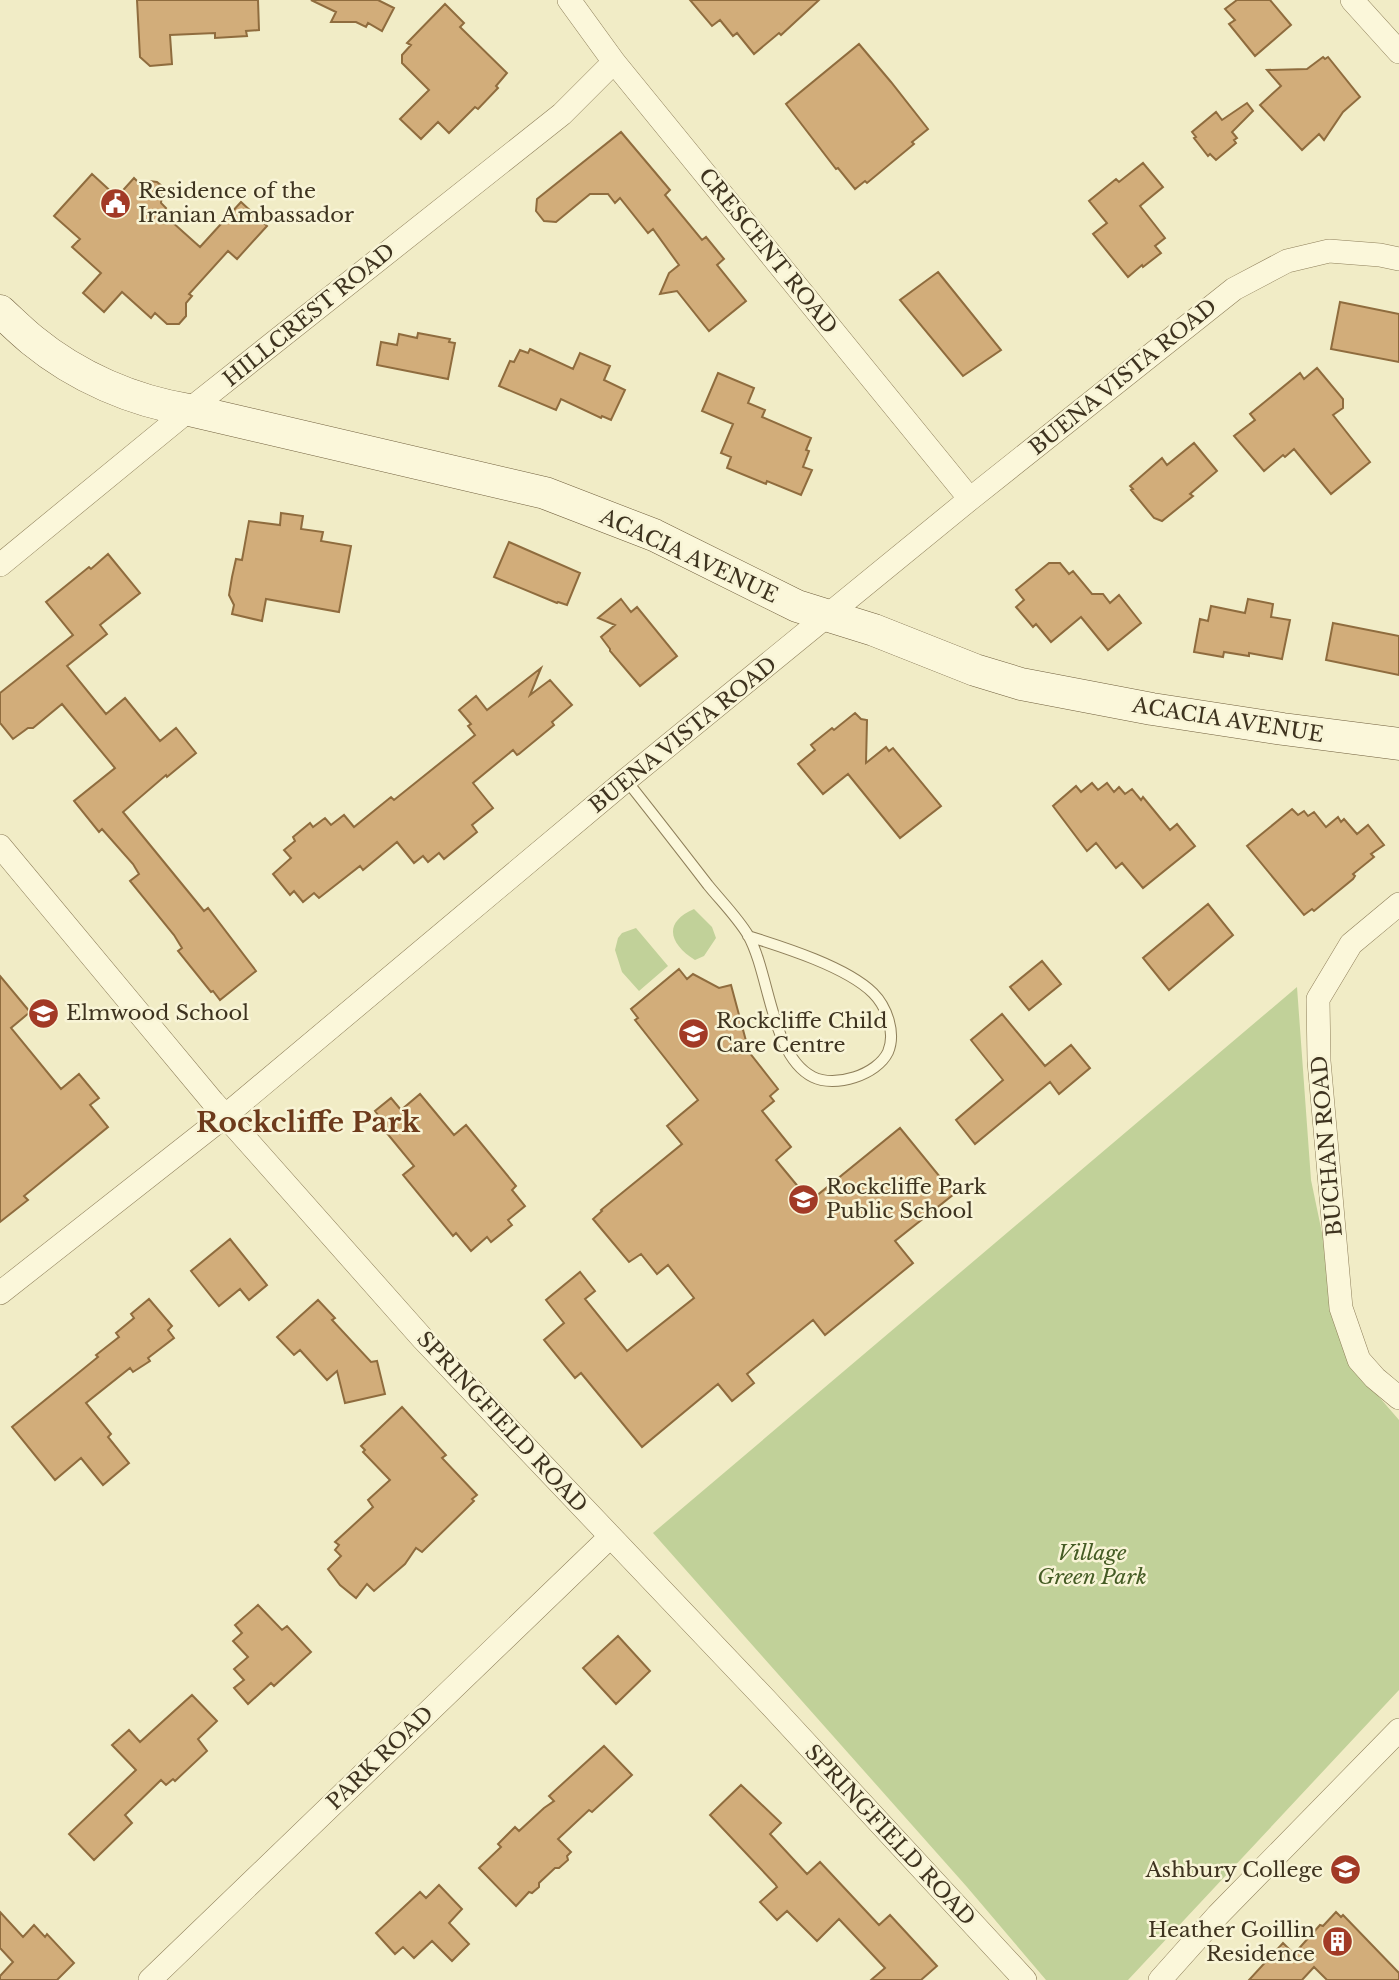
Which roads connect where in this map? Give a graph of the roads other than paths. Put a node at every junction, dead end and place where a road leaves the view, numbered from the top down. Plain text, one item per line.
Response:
1 (569, 0) edge
2 (1352, 0) edge
3 (1399, 52) edge
4 (614, 62) junction
5 (1399, 259) edge
6 (0, 311) edge
7 (190, 410) junction
8 (970, 499) junction
9 (0, 565) edge
10 (828, 616) junction
11 (1399, 744) edge
12 (626, 780) junction
13 (0, 846) edge
14 (1399, 904) edge
15 (748, 936) junction
16 (225, 1116) junction
17 (0, 1293) edge
18 (1399, 1398) edge
19 (610, 1536) junction
20 (1399, 1730) edge
21 (150, 1980) edge
22 (1024, 1980) edge
23 (1160, 1980) edge

1 - 4 street, CRESCENT ROAD
2 - 3 street
4 - 7 street, HILLCREST ROAD
4 - 8 street, CRESCENT ROAD
5 - 8 street, BUENA VISTA ROAD
6 - 7 street, ACACIA AVENUE
7 - 9 street, HILLCREST ROAD
7 - 10 street, ACACIA AVENUE
8 - 10 street, BUENA VISTA ROAD
10 - 11 street, ACACIA AVENUE
10 - 12 street, BUENA VISTA ROAD
12 - 15 lane
12 - 16 street, BUENA VISTA ROAD
13 - 16 street, SPRINGFIELD ROAD
14 - 18 street, BUCHAN ROAD
15 - 15 lane
16 - 17 street, BUENA VISTA ROAD
16 - 19 street, SPRINGFIELD ROAD
19 - 21 street, PARK ROAD
19 - 22 street, SPRINGFIELD ROAD
20 - 23 street

